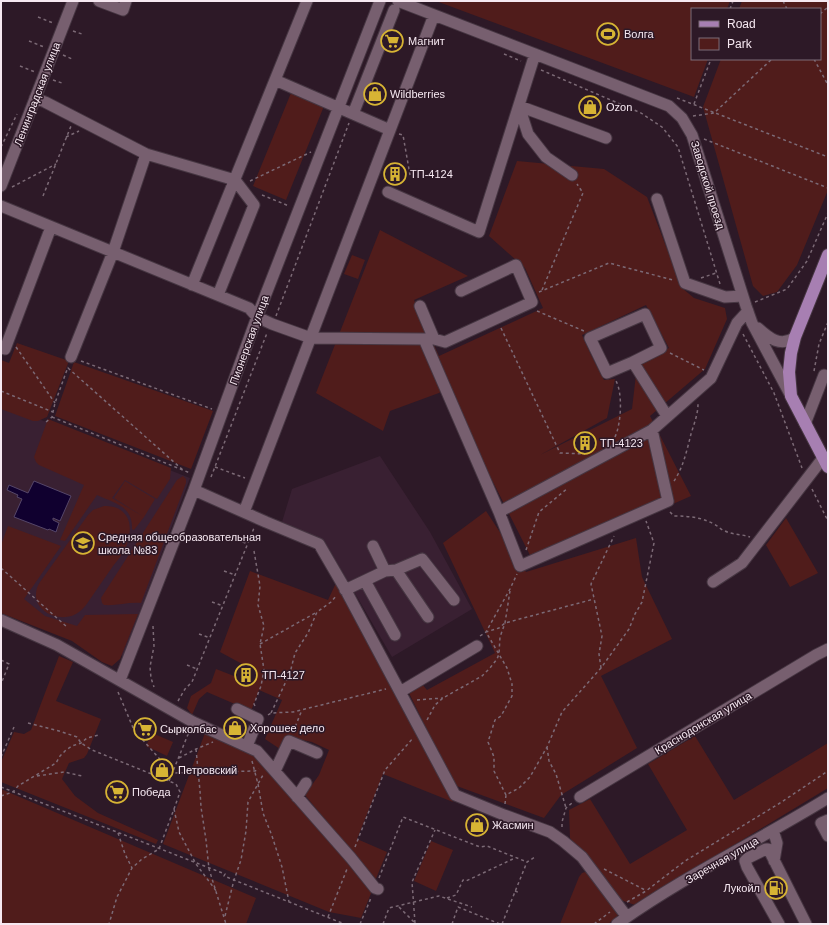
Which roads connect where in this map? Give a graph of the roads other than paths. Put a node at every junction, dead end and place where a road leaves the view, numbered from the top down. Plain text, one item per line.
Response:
1 (73, 1) edge
2 (99, 1) edge
3 (126, 1) edge
4 (307, 1) edge
5 (380, 1) edge
6 (396, 5) edge
7 (434, 15) junction
8 (535, 54) junction
9 (275, 80) junction
10 (35, 98) junction
11 (519, 106) junction
12 (339, 107) junction
13 (353, 114) junction
14 (390, 130) junction
15 (606, 138) dead end
16 (146, 154) junction
17 (572, 175) road end
18 (237, 183) junction
19 (6, 187) edge
20 (388, 192) dead end
21 (657, 199) dead end
22 (1, 206) edge
23 (51, 227) junction
24 (113, 252) junction
25 (828, 255) edge
26 (824, 275) edge
27 (192, 285) junction
28 (461, 291) dead end
29 (218, 296) junction
30 (746, 304) junction
31 (420, 306) dead end
32 (257, 317) junction
33 (752, 323) junction
34 (795, 337) junction
35 (311, 338) junction
36 (429, 339) junction
37 (1, 348) edge
38 (633, 362) junction
39 (70, 363) road end
40 (824, 375) dead end
41 (791, 396) junction
42 (667, 416) junction
43 (805, 424) junction
44 (652, 430) junction
45 (826, 463) edge
46 (199, 493) junction
47 (244, 512) junction
48 (499, 512) junction
49 (373, 546) dead end
50 (391, 571) junction
51 (365, 581) junction
52 (713, 582) dead end
53 (344, 588) junction
54 (454, 600) dead end
55 (428, 618) dead end
56 (1, 620) edge
57 (395, 635) dead end
58 (477, 646) dead end
59 (828, 649) edge
60 (119, 684) junction
61 (401, 695) junction
62 (237, 709) dead end
63 (247, 746) junction
64 (317, 753) dead end
65 (272, 768) junction
66 (306, 783) dead end
67 (297, 797) junction
68 (580, 798) road end
69 (828, 798) edge
70 (808, 811) junction
71 (826, 829) edge
72 (773, 830) junction
73 (774, 861) junction
74 (377, 889) road end
75 (627, 917) junction
76 (617, 924) edge
77 (779, 924) edge
78 (806, 924) edge

1 - 10 street, Ленинградская улица
2 - 3 street
4 - 9 street
5 - 12 street, Пионерская улица
6 - 7 street, Заводской проезд
6 - 13 street
7 - 8 street, Заводской проезд
7 - 14 street
8 - 11 street
8 - 30 street, Заводской проезд
9 - 12 street
9 - 18 street
10 - 16 street
10 - 19 street, Ленинградская улица
11 - 15 street
11 - 17 street
11 - 20 street
12 - 13 street
12 - 32 street, Пионерская улица
13 - 14 street
14 - 35 street
16 - 18 street
16 - 24 street
18 - 27 street
18 - 29 street
21 - 30 street
22 - 23 street
23 - 24 street
23 - 37 street
24 - 27 street
24 - 39 street
25 - 26 main road
26 - 34 main road
27 - 29 street
28 - 36 street
29 - 32 street
30 - 33 street, Заводской проезд
30 - 42 street
31 - 36 street
32 - 35 street
32 - 46 street, Пионерская улица
33 - 34 street
33 - 41 street, Заводской проезд
34 - 41 main road
35 - 36 street
35 - 47 street
36 - 48 street
38 - 38 street
38 - 42 street
40 - 43 street
41 - 43 main road, Заводской проезд
42 - 44 street
43 - 45 main road, Заводской проезд
44 - 48 street
44 - 48 street
45 - 52 street
46 - 47 street
46 - 60 street, Пионерская улица
47 - 53 street
49 - 50 street
50 - 51 street
50 - 54 street
50 - 55 street
51 - 53 street
51 - 57 street
53 - 61 street
56 - 60 street
58 - 61 street
59 - 68 street, Краснодонская улица
60 - 63 street
61 - 75 street
62 - 63 street
63 - 65 street
64 - 65 street
65 - 67 street
66 - 67 street
67 - 74 street
69 - 70 street, Заречная улица
70 - 71 street
70 - 72 street, Заречная улица
72 - 73 street
72 - 75 street, Заречная улица
73 - 77 street
73 - 78 street
75 - 76 street, Заречная улица

